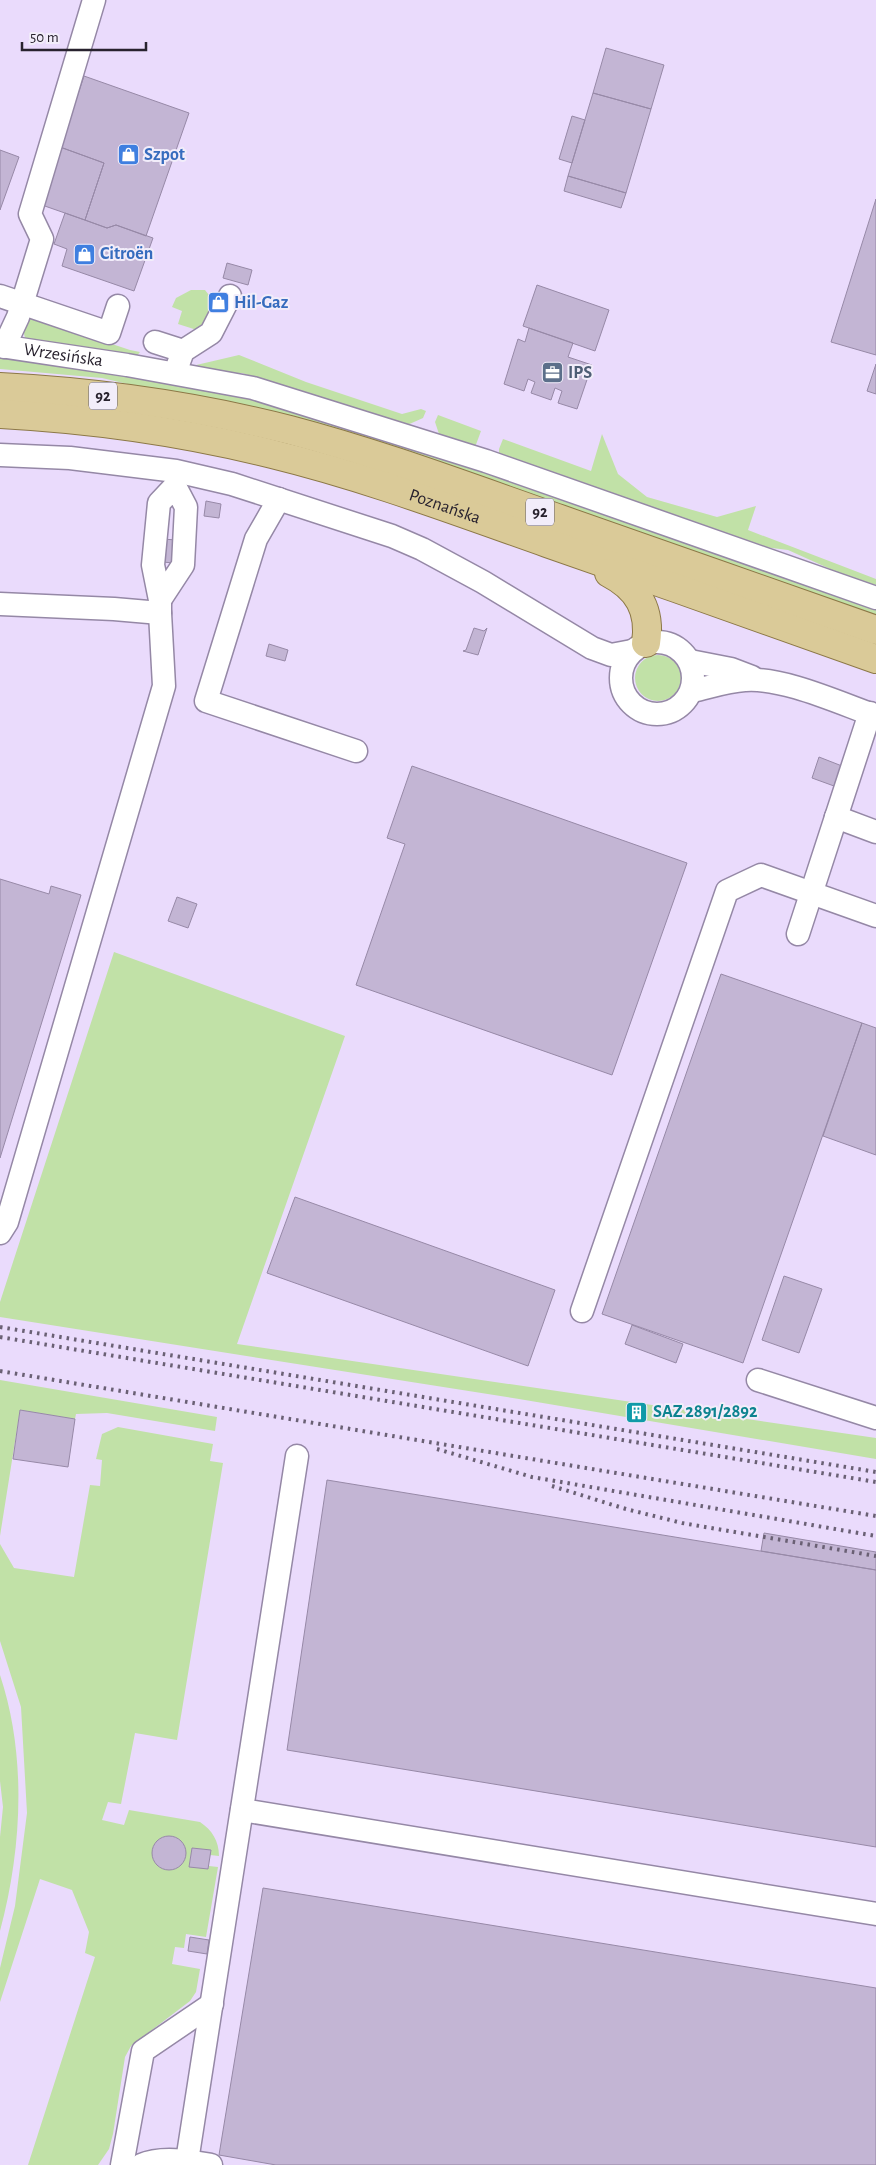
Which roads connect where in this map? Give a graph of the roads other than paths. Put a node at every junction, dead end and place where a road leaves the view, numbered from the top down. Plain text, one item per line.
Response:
1 (94, 0) edge
2 (0, 296) edge
3 (230, 296) dead end
4 (22, 303) junction
5 (118, 306) dead end
6 (7, 322) edge
7 (155, 342) dead end
8 (2, 346) edge
9 (183, 351) junction
10 (175, 373) junction
11 (0, 387) edge
12 (0, 414) edge
13 (0, 455) edge
14 (176, 479) junction
15 (279, 499) junction
16 (564, 549) junction
17 (876, 598) edge
18 (0, 604) edge
19 (160, 606) junction
20 (876, 630) edge
21 (639, 647) junction
22 (876, 659) edge
23 (690, 661) junction
24 (760, 680) junction
25 (692, 691) junction
26 (873, 715) edge
27 (356, 752) dead end
28 (836, 817) junction
29 (876, 832) edge
30 (811, 893) junction
31 (876, 916) edge
32 (798, 934) dead end
33 (0, 1232) edge
34 (582, 1311) dead end
35 (758, 1380) dead end
36 (876, 1418) edge
37 (297, 1456) dead end
38 (242, 1810) junction
39 (876, 1914) edge
40 (212, 2004) junction
41 (187, 2161) junction
42 (122, 2165) edge
43 (141, 2165) edge
44 (211, 2165) edge

1 - 4 street
2 - 4 street
3 - 9 street
4 - 5 street
4 - 6 street
6 - 8 street
7 - 9 street
8 - 10 street, Wrzesińska
9 - 10 street
10 - 17 street
11 - 20 main road, Poznańska / 92
12 - 16 main road, Poznańska / 92
13 - 14 street
14 - 15 street
14 - 19 street
14 - 19 street
15 - 21 street
15 - 27 street
16 - 21 main road
16 - 22 main road, Poznańska / 92
18 - 19 street
19 - 33 street
21 - 23 street
21 - 25 street
23 - 24 street
23 - 25 street
24 - 25 street
24 - 26 street
26 - 28 street
28 - 29 street
28 - 30 street
30 - 31 street
30 - 32 street
30 - 34 street
35 - 36 street
37 - 38 street
38 - 39 street
38 - 40 street
40 - 41 street
40 - 42 street
41 - 43 street
41 - 44 street

